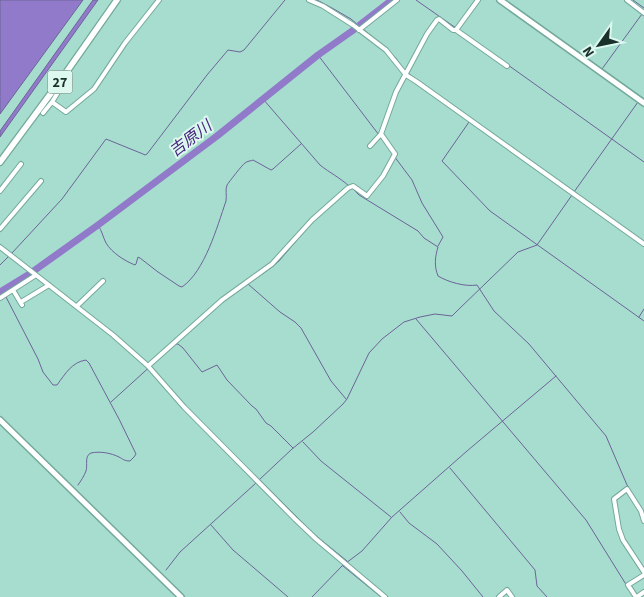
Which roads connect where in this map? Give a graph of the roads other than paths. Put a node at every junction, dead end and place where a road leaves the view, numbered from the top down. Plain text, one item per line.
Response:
1 (117, 0) edge
2 (159, 0) edge
3 (309, 0) edge
4 (397, 0) edge
5 (478, 0) edge
6 (500, 0) edge
7 (627, 0) edge
8 (644, 13) edge
9 (359, 30) junction
10 (456, 30) junction
11 (507, 66) dead end
12 (406, 75) junction
13 (63, 77) junction
14 (52, 102) junction
15 (644, 103) edge
16 (44, 112) dead end
17 (381, 134) junction
18 (370, 146) dead end
19 (0, 162) edge
20 (21, 164) dead end
21 (41, 181) dead end
22 (0, 191) edge
23 (0, 229) edge
24 (644, 244) edge
25 (0, 246) edge
26 (36, 275) junction
27 (103, 281) dead end
28 (49, 285) junction
29 (13, 290) junction
30 (0, 298) edge
31 (76, 306) junction
32 (148, 366) junction
33 (0, 420) edge
34 (644, 521) edge
35 (644, 574) edge
36 (644, 592) edge
37 (181, 597) edge
38 (385, 597) edge
39 (499, 597) edge
40 (512, 597) edge
41 (636, 597) edge

1 - 13 main road, 27
2 - 14 street
3 - 9 street
4 - 9 street
5 - 10 street
6 - 15 street
7 - 8 street
9 - 12 street
10 - 11 street
10 - 12 street
12 - 17 street
12 - 24 street
13 - 14 street
13 - 19 main road, 27
14 - 16 street
17 - 18 street
17 - 32 street
20 - 22 street
21 - 23 street
25 - 26 street
26 - 28 street
26 - 29 street
27 - 31 street
28 - 29 street
28 - 31 street
29 - 30 street
31 - 32 street
32 - 38 street
33 - 37 street
34 - 35 street
35 - 41 street
36 - 41 street
39 - 40 street

